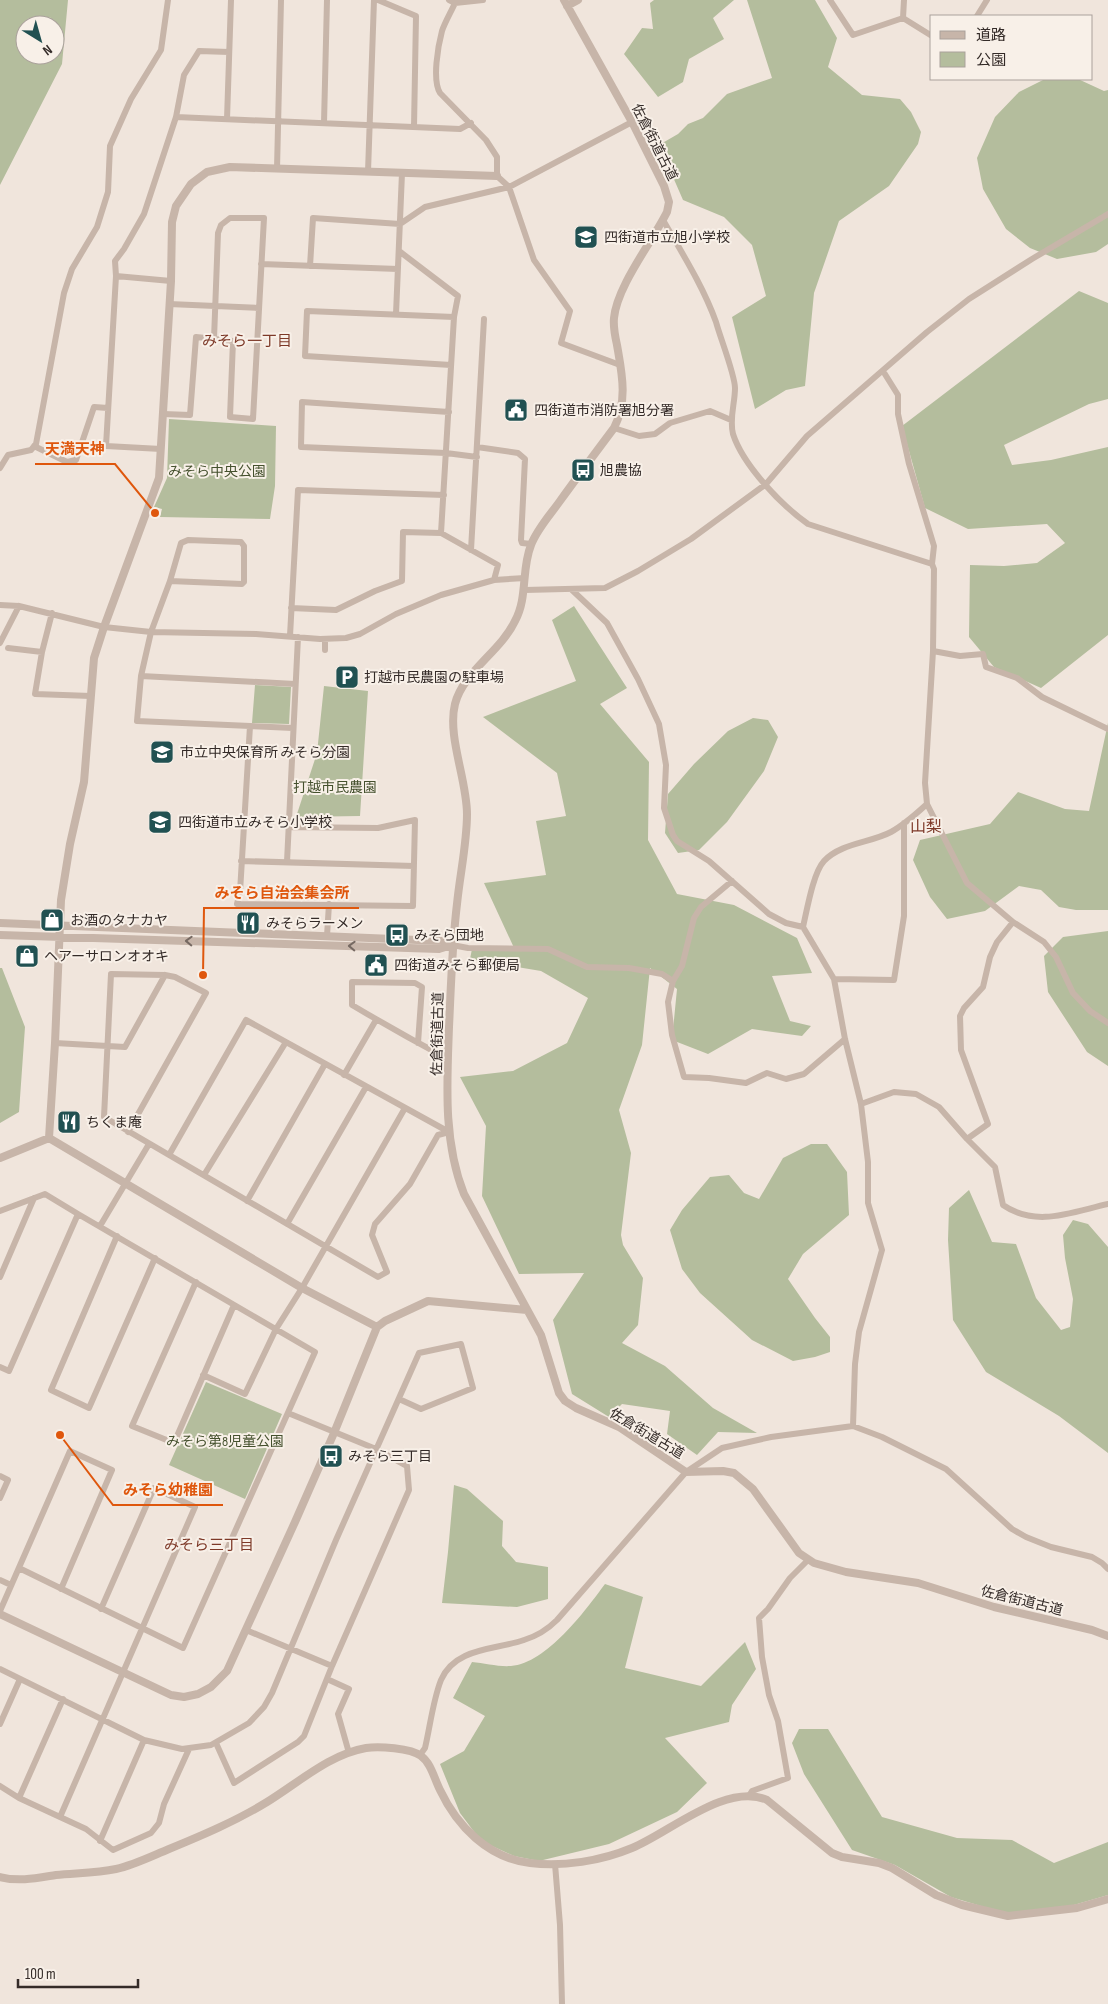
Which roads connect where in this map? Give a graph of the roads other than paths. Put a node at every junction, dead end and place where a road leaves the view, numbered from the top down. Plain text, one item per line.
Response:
1 (168, 0) edge
2 (231, 0) edge
3 (281, 0) edge
4 (327, 0) edge
5 (374, 0) edge
6 (378, 0) edge
7 (483, 0) edge
8 (578, 0) edge
9 (830, 0) edge
10 (904, 0) edge
11 (987, 0) edge
12 (452, 1) edge
13 (469, 1) edge
14 (566, 3) edge
15 (978, 15) edge
16 (903, 18) junction
17 (930, 35) edge
18 (229, 52) junction
19 (176, 117) junction
20 (227, 119) junction
21 (278, 122) junction
22 (632, 122) junction
23 (324, 123) junction
24 (471, 123) junction
25 (371, 125) junction
26 (414, 127) junction
27 (277, 169) junction
28 (368, 172) junction
29 (402, 173) junction
30 (497, 176) junction
31 (509, 187) junction
32 (1108, 214) edge
33 (663, 220) junction
34 (400, 224) junction
35 (399, 251) junction
36 (261, 264) junction
37 (310, 266) junction
38 (398, 269) junction
39 (116, 276) junction
40 (171, 281) junction
41 (169, 304) junction
42 (215, 306) junction
43 (259, 308) junction
44 (396, 314) junction
45 (454, 317) junction
46 (484, 319) dead end
47 (214, 339) junction
48 (451, 365) junction
49 (620, 365) junction
50 (883, 371) junction
51 (108, 408) junction
52 (449, 412) junction
53 (163, 414) junction
54 (731, 420) junction
55 (614, 428) junction
56 (34, 446) junction
57 (477, 447) junction
58 (161, 449) junction
59 (446, 453) junction
60 (477, 457) junction
61 (0, 468) edge
62 (766, 484) junction
63 (444, 495) junction
64 (441, 533) junction
65 (531, 544) junction
66 (471, 550) junction
67 (932, 564) junction
68 (525, 578) junction
69 (494, 580) junction
70 (170, 581) junction
71 (525, 590) junction
72 (572, 590) junction
73 (0, 605) edge
74 (19, 606) junction
75 (291, 608) junction
76 (52, 613) junction
77 (104, 627) junction
78 (151, 632) junction
79 (290, 636) junction
80 (298, 637) junction
81 (325, 638) junction
82 (0, 643) edge
83 (8, 648) dead end
84 (325, 650) dead end
85 (933, 651) junction
86 (42, 652) junction
87 (141, 676) junction
88 (295, 684) junction
89 (92, 696) junction
90 (250, 726) junction
91 (293, 728) junction
92 (1108, 729) edge
93 (927, 804) junction
94 (904, 823) junction
95 (288, 827) junction
96 (241, 861) junction
97 (287, 862) junction
98 (414, 866) junction
99 (732, 881) junction
100 (329, 904) junction
101 (1012, 922) junction
102 (0, 923) edge
103 (59, 924) junction
104 (803, 926) junction
105 (0, 935) edge
106 (58, 936) junction
107 (327, 936) junction
108 (452, 945) junction
109 (165, 975) junction
110 (834, 979) junction
111 (673, 981) junction
112 (376, 1020) junction
113 (1108, 1023) edge
114 (845, 1039) junction
115 (286, 1042) junction
116 (55, 1043) junction
117 (418, 1043) junction
118 (107, 1046) junction
119 (448, 1059) junction
120 (325, 1064) junction
121 (344, 1075) junction
122 (366, 1087) junction
123 (861, 1104) junction
124 (405, 1108) junction
125 (128, 1132) junction
126 (448, 1132) junction
127 (49, 1138) junction
128 (968, 1139) junction
129 (150, 1144) junction
130 (169, 1155) junction
131 (0, 1158) edge
132 (204, 1175) junction
133 (126, 1185) junction
134 (34, 1198) junction
135 (247, 1201) junction
136 (1108, 1204) edge
137 (0, 1212) edge
138 (78, 1214) junction
139 (287, 1224) junction
140 (100, 1226) junction
141 (117, 1236) junction
142 (325, 1246) junction
143 (155, 1258) junction
144 (0, 1277) edge
145 (196, 1282) junction
146 (302, 1288) junction
147 (234, 1304) junction
148 (527, 1310) junction
149 (376, 1327) junction
150 (276, 1329) junction
151 (0, 1367) edge
152 (203, 1375) junction
153 (399, 1399) junction
154 (288, 1413) junction
155 (853, 1426) junction
156 (334, 1433) junction
157 (376, 1449) junction
158 (686, 1472) junction
159 (0, 1476) edge
160 (0, 1498) edge
161 (808, 1560) junction
162 (19, 1568) junction
163 (1108, 1569) edge
164 (0, 1580) edge
165 (11, 1585) junction
166 (61, 1589) junction
167 (101, 1608) junction
168 (0, 1612) edge
169 (143, 1629) junction
170 (246, 1630) junction
171 (1108, 1636) edge
172 (290, 1650) junction
173 (332, 1666) junction
174 (0, 1669) edge
175 (123, 1672) junction
176 (20, 1679) junction
177 (327, 1679) junction
178 (63, 1699) junction
179 (104, 1719) junction
180 (0, 1724) edge
181 (144, 1740) junction
182 (216, 1743) junction
183 (189, 1749) junction
184 (349, 1754) junction
185 (420, 1755) junction
186 (0, 1786) edge
187 (749, 1796) junction
188 (19, 1798) junction
189 (60, 1817) junction
190 (100, 1841) junction
191 (555, 1864) junction
192 (0, 1877) edge
193 (1108, 1899) edge
194 (562, 2004) edge

1 - 56 street
2 - 18 street
3 - 21 street
4 - 23 street
5 - 25 street
6 - 26 street
7 - 13 street
8 - 14 street
9 - 16 street
10 - 16 street
11 - 15 street
12 - 13 street
12 - 24 street
14 - 22 street, 佐倉街道古道
16 - 17 street
18 - 19 street
18 - 20 street
19 - 20 street
19 - 39 street
20 - 21 street
21 - 23 street
21 - 27 street
22 - 31 street
22 - 33 street, 佐倉街道古道
23 - 25 street
24 - 26 street
24 - 30 street
25 - 26 street
25 - 28 street
27 - 28 street
27 - 40 street
28 - 29 street
29 - 30 street
29 - 34 street
30 - 31 street
31 - 34 street
31 - 49 street
32 - 50 street
33 - 49 street, 佐倉街道古道
33 - 54 street
34 - 35 street
34 - 37 street
35 - 38 street
35 - 45 street
36 - 37 street
36 - 42 street
36 - 43 street
37 - 38 street
38 - 44 street
39 - 40 street
39 - 51 street
40 - 41 street
41 - 42 street
41 - 53 street
42 - 43 street
42 - 47 street
43 - 47 street
44 - 45 street
44 - 48 street
45 - 48 street
46 - 57 street
47 - 53 street
48 - 52 street
49 - 55 street, 佐倉街道古道
50 - 62 street
50 - 67 street
51 - 56 street
51 - 58 street
52 - 59 street
52 - 59 street
53 - 58 street
54 - 55 street
54 - 62 street
55 - 65 street, 佐倉街道古道
56 - 61 street
57 - 60 street
57 - 65 street
58 - 77 street
59 - 60 street
59 - 63 street
60 - 66 street
62 - 67 street
62 - 72 street
63 - 64 street
63 - 75 street
64 - 66 street
64 - 75 street
65 - 68 street, 佐倉街道古道
66 - 69 street
67 - 85 street
68 - 69 street
68 - 71 street, 佐倉街道古道
69 - 81 street
70 - 70 street
70 - 78 street
71 - 72 street
71 - 108 street, 佐倉街道古道
72 - 99 street
73 - 74 street
74 - 76 street
74 - 82 street
75 - 79 street
76 - 77 street
76 - 86 street
77 - 78 street
77 - 89 street
78 - 79 street
78 - 87 street
79 - 80 street
80 - 81 street
80 - 88 street
81 - 84 street
83 - 86 street
85 - 92 street
85 - 93 street
86 - 89 street
87 - 88 street
87 - 90 street
88 - 91 street
89 - 103 street
90 - 91 street
90 - 96 street
91 - 95 street
93 - 94 street
93 - 101 street
94 - 104 street
94 - 110 street
95 - 97 street
95 - 98 street
96 - 97 street
96 - 100 street
97 - 98 street
98 - 100 street
99 - 104 street
99 - 111 street
100 - 107 street
101 - 113 street
101 - 128 street
102 - 103 street
103 - 106 street
103 - 107 street
104 - 110 street
105 - 106 street
108 -> 106 street
106 - 116 street
107 - 108 street
108 - 111 street
108 - 119 street, 佐倉街道古道
109 - 118 street
109 - 118 street
109 - 125 street
110 - 114 street
111 - 114 street
112 - 117 street
112 - 117 street
112 - 121 street
114 - 123 street
115 - 120 street
115 - 130 street
115 - 132 street
116 - 118 street
116 - 127 street
117 - 119 street
118 - 125 street
119 - 126 street, 佐倉街道古道
120 - 121 street
120 - 135 street
121 - 122 street
122 - 124 street
122 - 139 street
123 - 128 street
123 - 155 street
124 - 126 street
124 - 142 street
125 - 129 street
126 - 142 street
126 - 148 street, 佐倉街道古道
127 - 131 street
127 - 133 street
128 - 136 street
129 - 130 street
129 - 133 street
130 - 132 street
132 - 135 street
133 - 140 street
133 - 146 street
134 - 137 street
134 - 138 street
134 - 144 street
135 - 139 street
138 - 140 street
138 - 151 street
139 - 142 street
140 - 141 street
141 - 143 street
141 - 143 street
142 - 146 street
143 - 145 street
145 - 147 street
145 - 152 street
146 - 149 street
146 - 150 street
147 - 150 street
147 - 152 street
148 - 149 street
148 - 158 street, 佐倉街道古道
149 - 156 street
150 - 152 street
150 - 154 street
153 - 153 street
153 - 157 street
154 - 156 street
154 - 169 street
155 - 158 street
155 - 163 street
156 - 157 street
156 - 170 street
157 - 172 street
157 - 173 street
158 - 161 street, 佐倉街道古道
158 - 185 street
159 - 160 street
161 - 171 street, 佐倉街道古道
161 - 187 street
162 - 165 street
162 - 166 street
162 - 166 street
164 - 165 street
165 - 168 street
166 - 167 street
167 - 169 street
167 - 169 street
168 - 175 street
169 - 175 street
170 - 172 street
170 - 175 street
172 - 173 street
172 - 182 street
173 - 177 street
174 - 176 street
175 - 179 street
176 - 178 street
176 - 180 street
177 - 182 street
177 - 184 street
178 - 179 street
178 - 188 street
179 - 181 street
179 - 189 street
181 - 183 street
181 - 190 street
182 - 183 street
183 - 190 street
184 - 185 street
184 - 192 street
185 - 191 street
186 - 188 street
187 - 191 street
187 - 193 street
188 - 189 street
189 - 190 street
191 - 194 street

